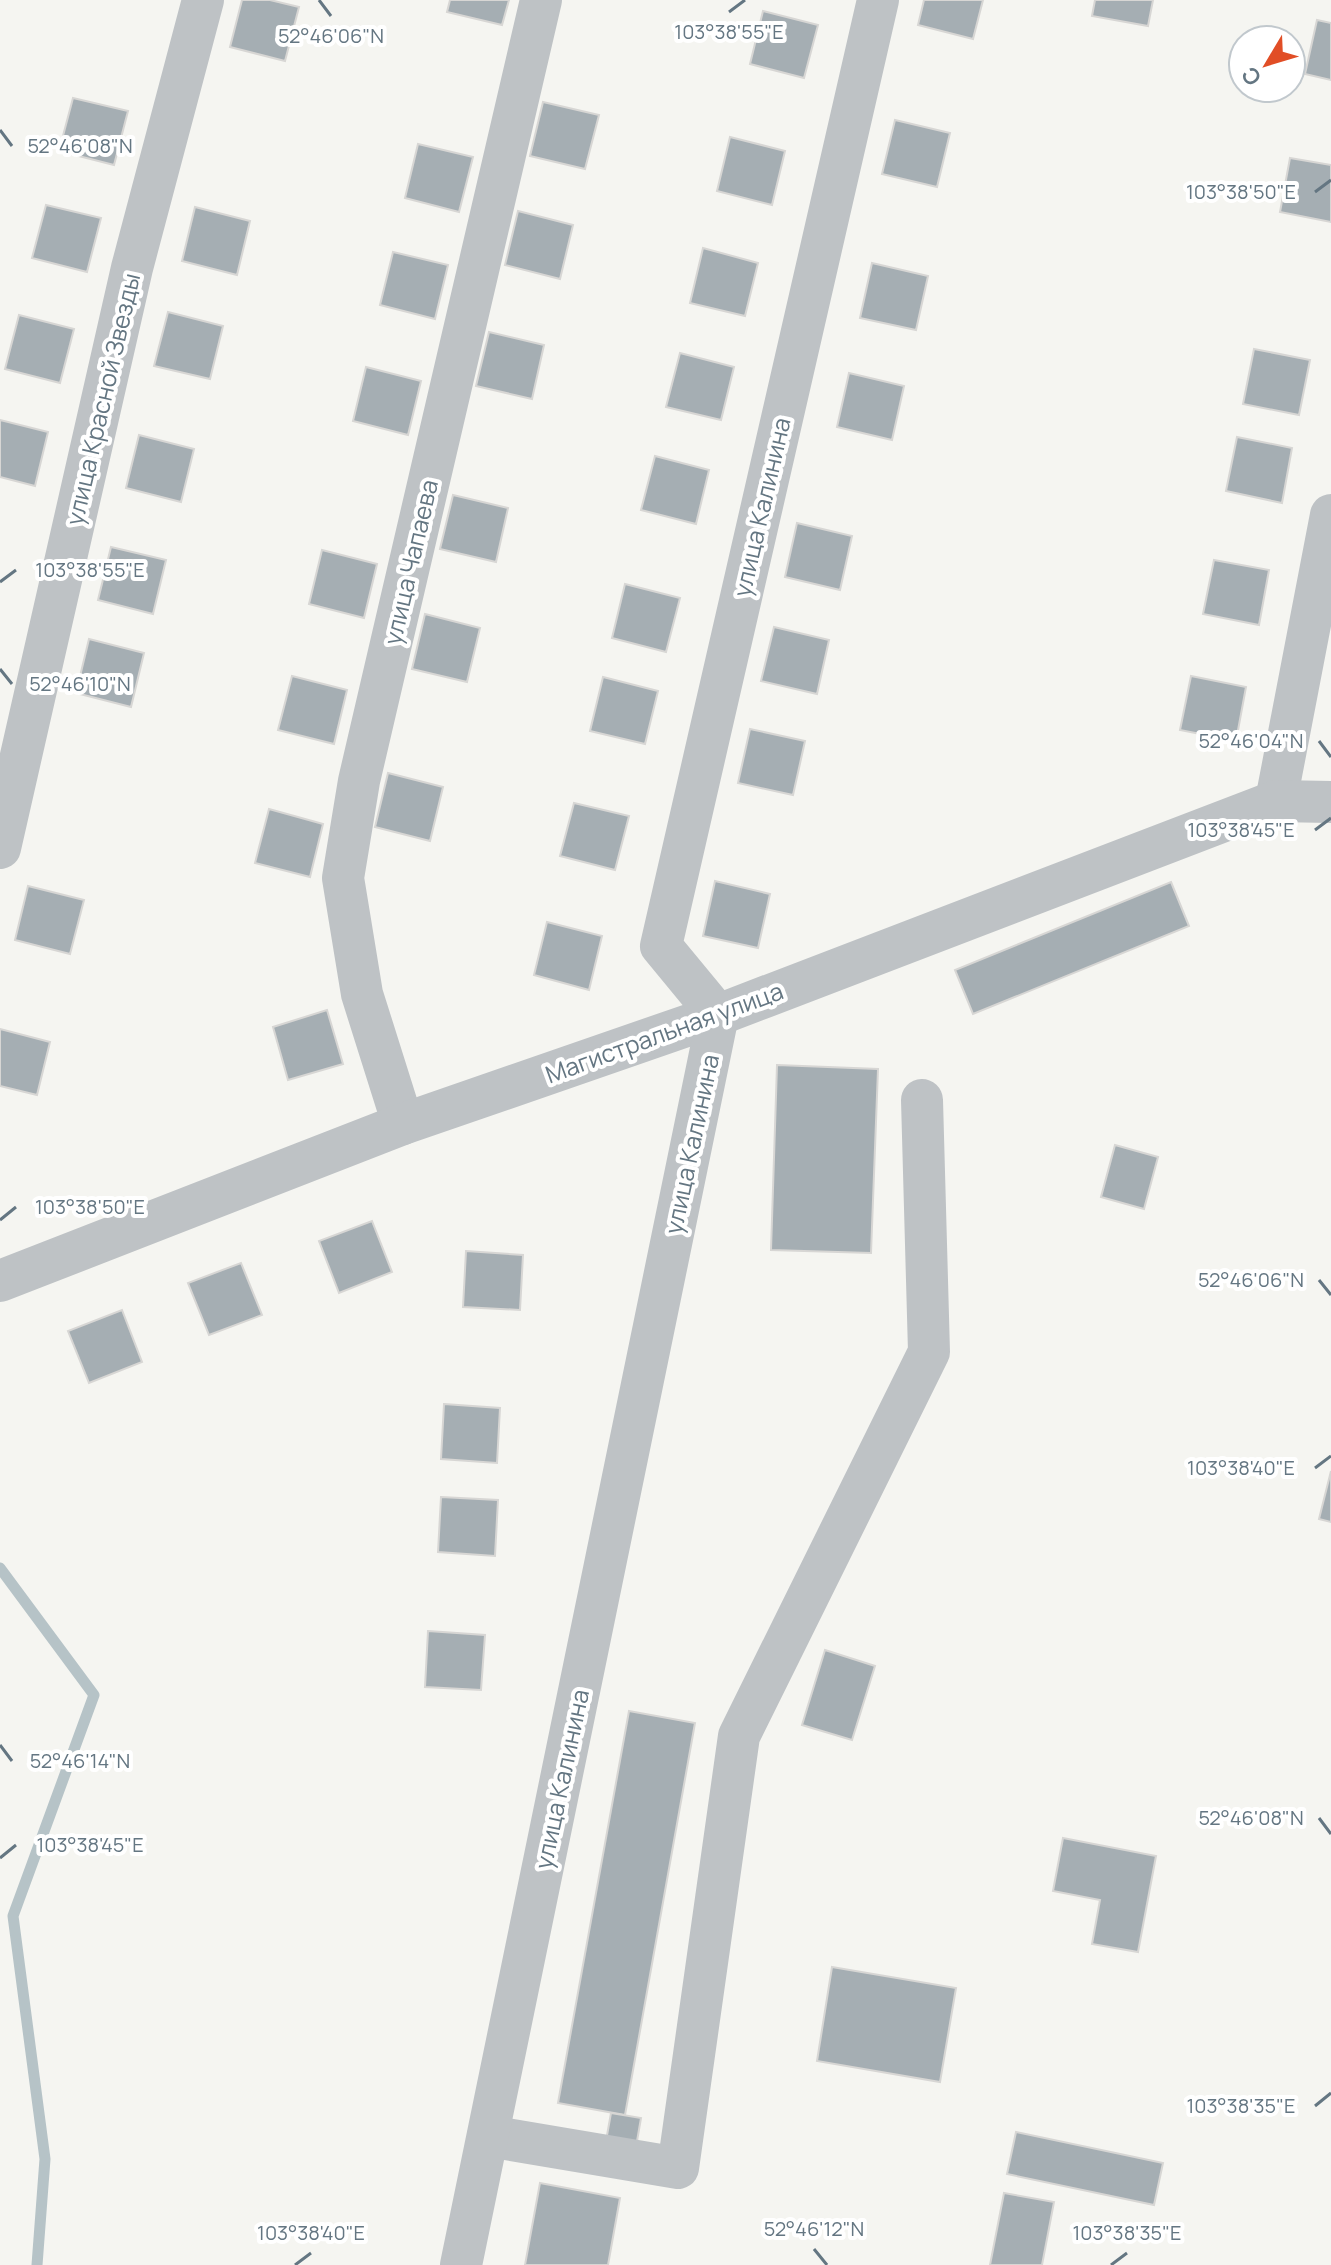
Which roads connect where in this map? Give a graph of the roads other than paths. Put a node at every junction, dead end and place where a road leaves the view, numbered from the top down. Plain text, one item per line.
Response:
1 (203, 0) edge
2 (541, 0) edge
3 (878, 0) edge
4 (1331, 515) edge
5 (1276, 801) junction
6 (1331, 802) edge
7 (0, 848) edge
8 (718, 1015) junction
9 (922, 1100) dead end
10 (403, 1124) junction
11 (0, 1281) edge
12 (488, 2136) junction
13 (461, 2265) edge

1 - 7 street, улица Красной Звезды
2 - 10 street, улица Чапаева
3 - 8 street, улица Калинина
4 - 5 street
5 - 6 street, Магистральная улица
5 - 8 street, Магистральная улица
8 - 10 street, Магистральная улица
8 - 12 street, улица Калинина
9 - 12 street
10 - 11 street, Магистральная улица
12 - 13 street, улица Калинина

